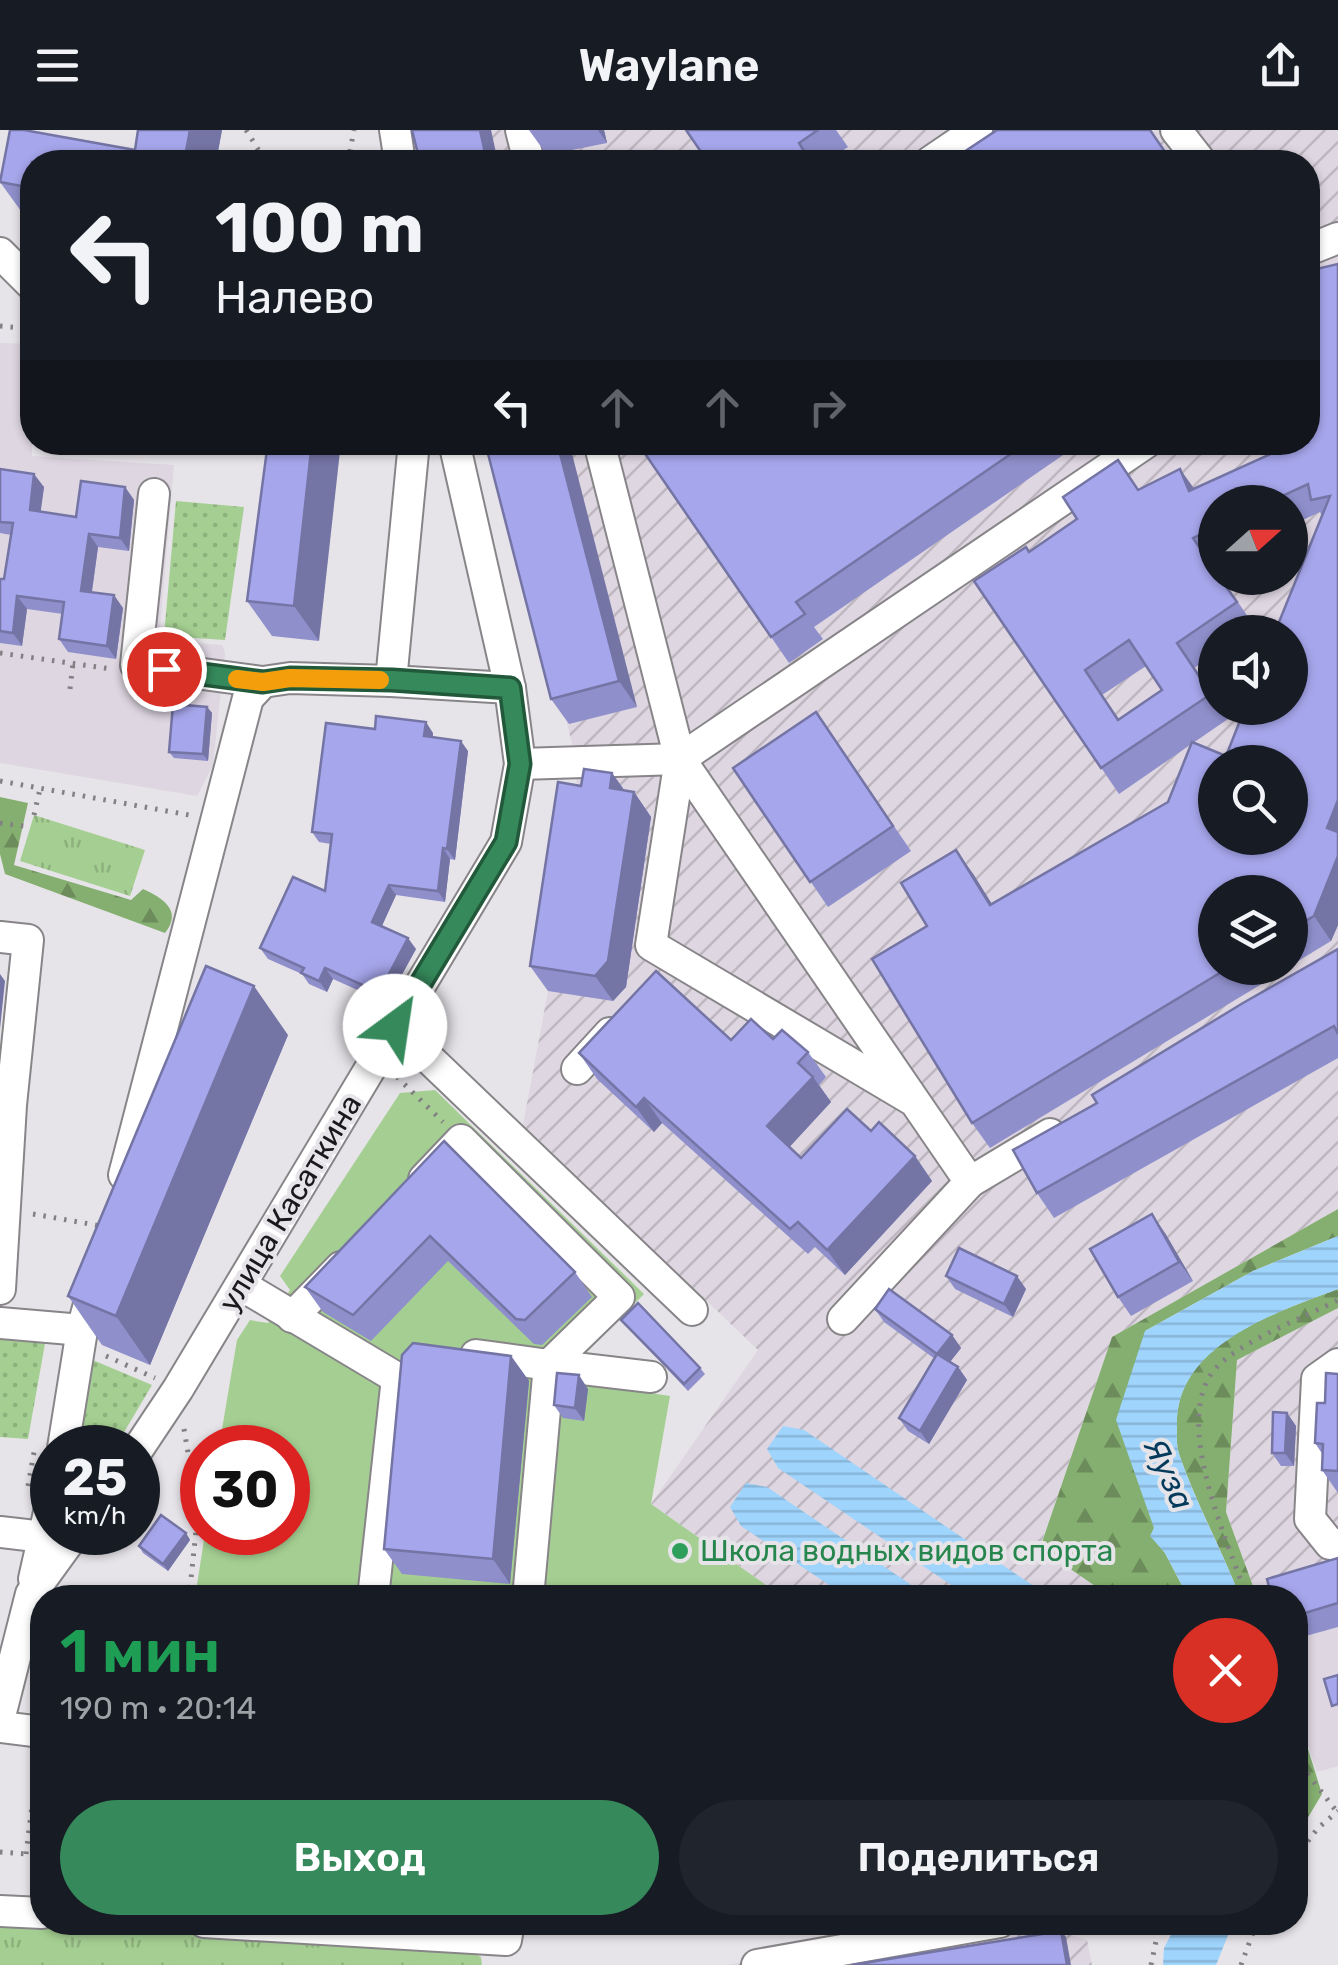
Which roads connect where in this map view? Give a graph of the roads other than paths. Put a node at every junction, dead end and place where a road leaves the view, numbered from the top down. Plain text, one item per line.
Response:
1 (978, 130) edge
2 (948, 150) edge
3 (0, 253) edge
4 (20, 273) edge
5 (413, 455) edge
6 (457, 455) edge
7 (602, 455) edge
8 (1129, 455) edge
9 (154, 494) dead end
10 (392, 680) junction
11 (263, 682) junction
12 (510, 688) junction
13 (680, 759) junction
14 (520, 764) junction
15 (0, 937) edge
16 (676, 960) junction
17 (651, 987) edge
18 (626, 1014) edge
19 (395, 1026) junction
20 (576, 1069) dead end
21 (914, 1101) junction
22 (1070, 1121) edge
23 (970, 1182) junction
24 (409, 1195) edge
25 (110, 1228) edge
26 (357, 1249) edge
27 (101, 1262) edge
28 (240, 1285) junction
29 (0, 1289) edge
30 (692, 1310) dead end
31 (292, 1317) junction
32 (843, 1319) dead end
33 (0, 1323) edge
34 (81, 1338) junction
35 (441, 1350) edge
36 (1338, 1364) edge
37 (548, 1365) junction
38 (651, 1376) dead end
39 (67, 1425) edge
40 (154, 1425) edge
41 (0, 1532) edge
42 (30, 1535) edge
43 (1338, 1544) edge
44 (40, 1555) edge
45 (59, 1555) edge
46 (33, 1585) edge
47 (38, 1585) edge
48 (375, 1585) edge
49 (529, 1585) edge
50 (30, 1597) edge
51 (6, 1667) edge
52 (0, 1716) edge
53 (0, 1727) edge
54 (30, 1731) edge
55 (0, 1911) edge
56 (30, 1912) edge
57 (400, 1935) edge
58 (927, 1935) edge
59 (506, 1942) edge
60 (757, 1965) edge

1 - 2 street
3 - 4 street
5 - 10 street
6 - 12 street, улица Касаткина
7 - 13 street
8 - 13 street
9 - 11 street
10 - 11 street
10 - 12 street
11 - 25 street
12 - 14 street, улица Касаткина
13 - 14 street
13 - 16 street
13 - 21 street
14 - 19 street, улица Касаткина
15 - 29 street
16 - 17 street
16 - 21 street
18 - 20 street
19 - 28 street, улица Касаткина
19 - 30 street
21 - 23 street
22 - 23 street
23 - 32 street
24 - 37 street
26 - 31 street
27 - 34 street
28 - 31 street
28 - 40 street, улица Касаткина
31 - 48 street
33 - 34 street
34 - 39 street
35 - 37 street
36 - 43 street
37 - 38 street
37 - 49 street
41 - 42 street
44 - 46 street
45 - 47 street
50 - 51 street
51 - 52 street
53 - 54 street
55 - 56 street
57 - 59 street
58 - 60 street

